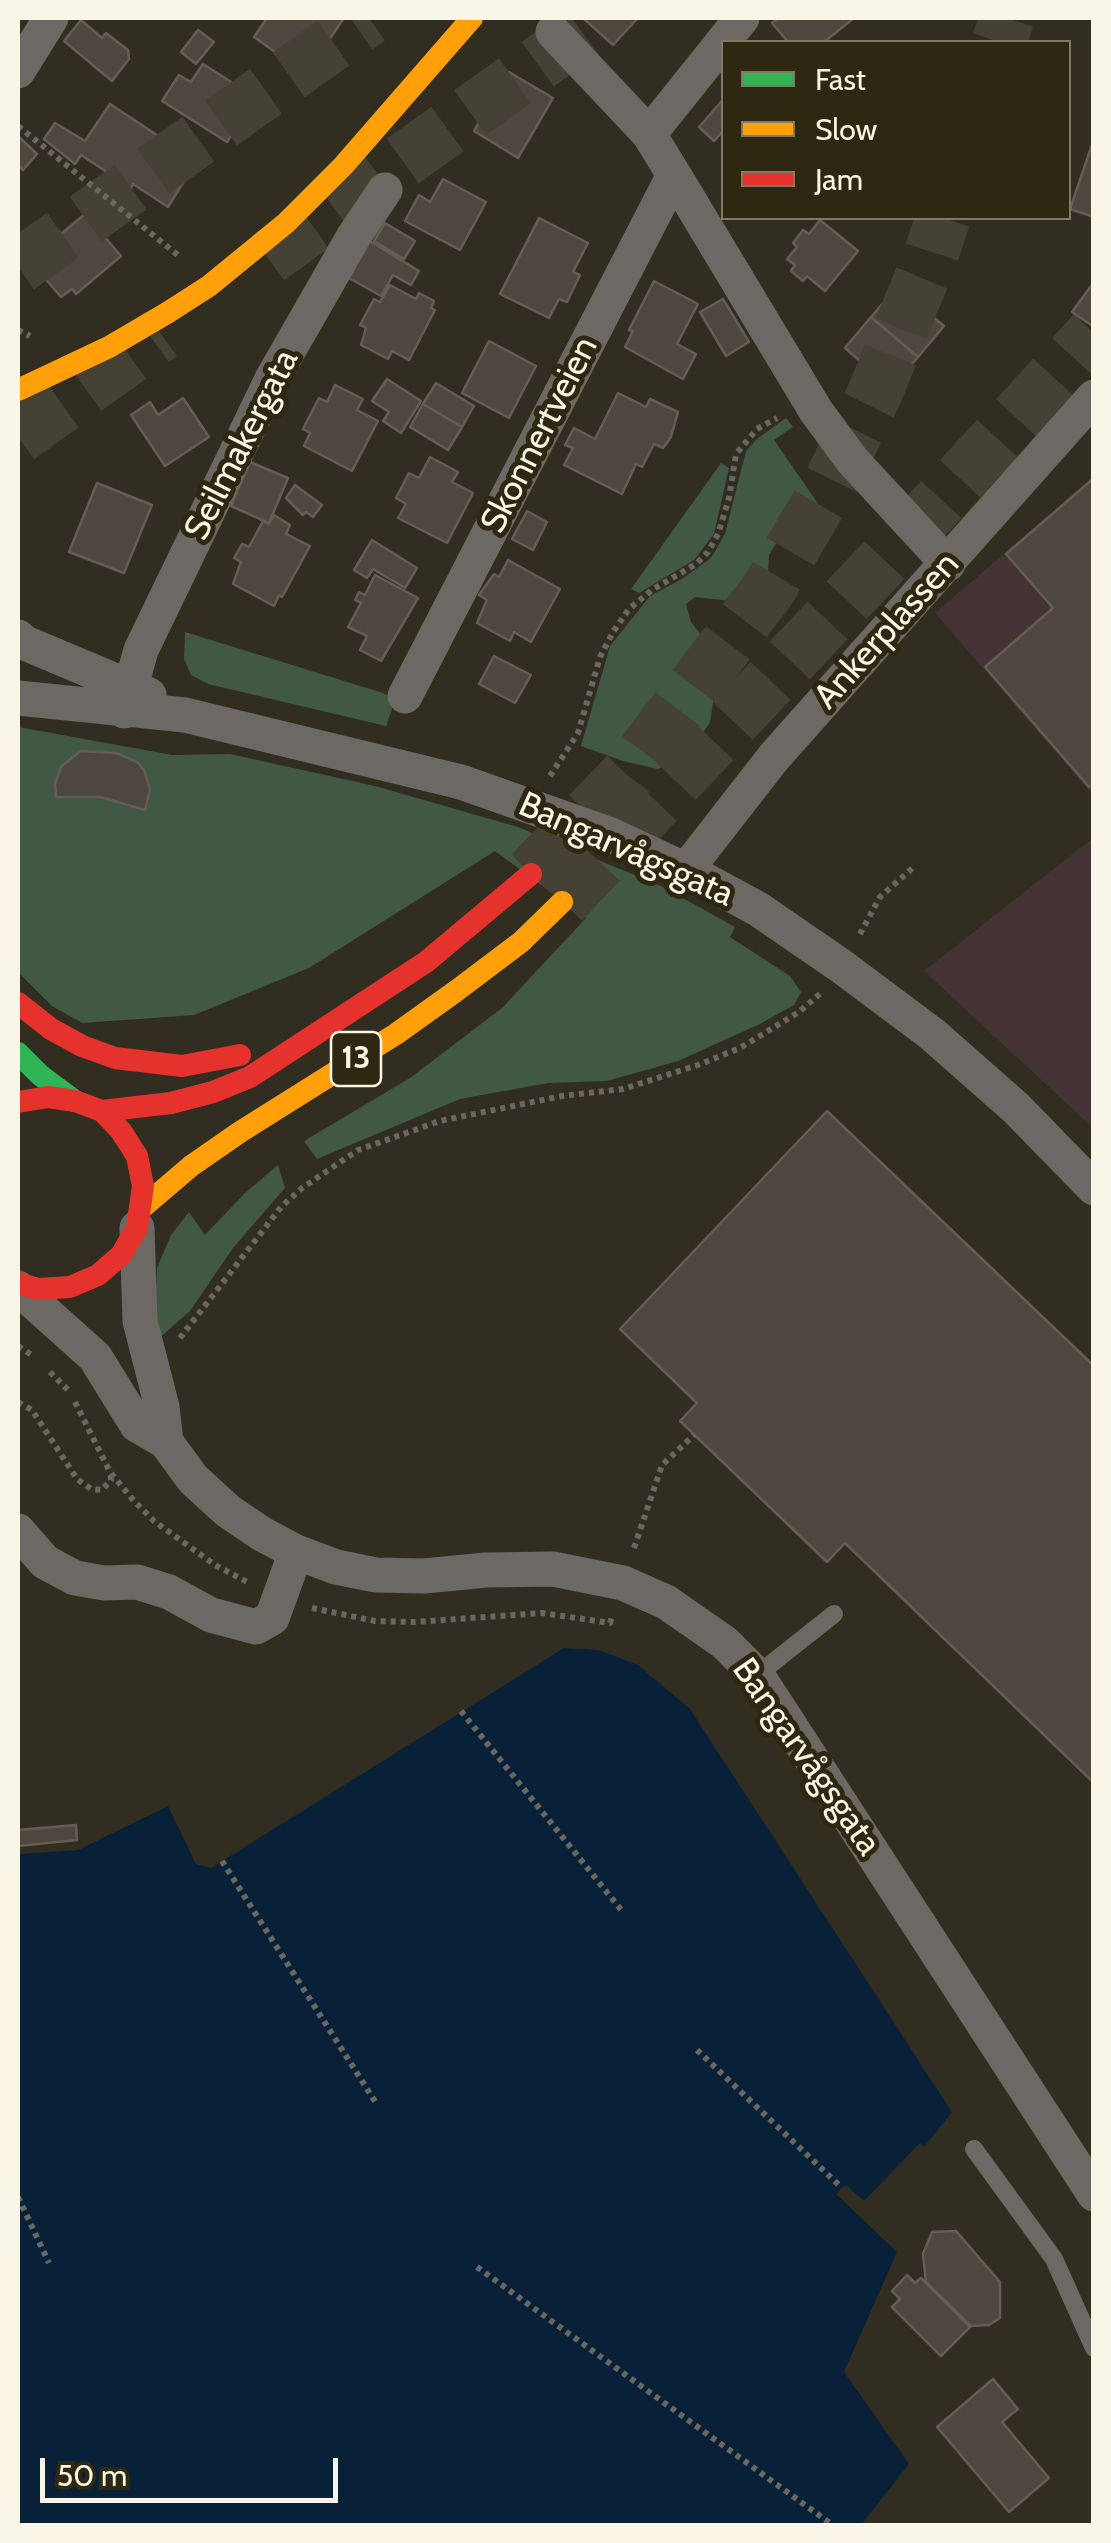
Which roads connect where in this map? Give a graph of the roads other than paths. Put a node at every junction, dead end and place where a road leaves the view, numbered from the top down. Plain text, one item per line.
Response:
1 (50, 18) edge
2 (472, 18) edge
3 (742, 18) edge
4 (553, 32) dead end
5 (724, 40) edge
6 (721, 44) edge
7 (18, 71) edge
8 (649, 134) junction
9 (674, 175) junction
10 (385, 190) dead end
11 (18, 390) edge
12 (1094, 397) edge
13 (948, 564) junction
14 (18, 636) edge
15 (406, 696) dead end
16 (18, 698) edge
17 (127, 698) junction
18 (686, 870) junction
19 (530, 874) tunnel mouth
20 (562, 902) tunnel mouth
21 (18, 1004) edge
22 (320, 1034) junction
23 (18, 1052) edge
24 (75, 1101) junction
25 (18, 1102) edge
26 (102, 1111) junction
27 (1094, 1188) edge
28 (140, 1218) junction
29 (18, 1286) edge
30 (166, 1442) junction
31 (18, 1531) edge
32 (296, 1552) junction
33 (834, 1614) dead end
34 (758, 1675) junction
35 (974, 2148) dead end
36 (1094, 2194) edge
37 (1094, 2348) edge

1 - 7 street
2 - 11 main road
3 - 5 street
4 - 8 street
6 - 8 street
8 - 9 street
9 - 13 street
9 - 15 street, Skonnertveien
10 - 17 street, Seilmakergata
12 - 13 street, Ankerplassen
13 - 18 street, Ankerplassen
14 - 17 street, Bangarvågsgata
16 - 17 street, Bangarvågsgata
17 - 18 street, Bangarvågsgata
18 - 27 street, Bangarvågsgata
19 - 22 main road, 13
20 - 28 main road, 13
21 - 22 main road, 13
22 - 26 main road, 13
23 - 24 main road
24 - 25 main road
24 - 26 main road
26 - 28 main road
28 - 29 main road
28 - 30 street, Bangarvågsgata
29 - 30 street, Bangarvågsgata
30 - 32 street, Bangarvågsgata
31 - 32 street
32 - 34 street, Bangarvågsgata
33 - 34 lane
34 - 36 street, Bangarvågsgata
35 - 37 lane

